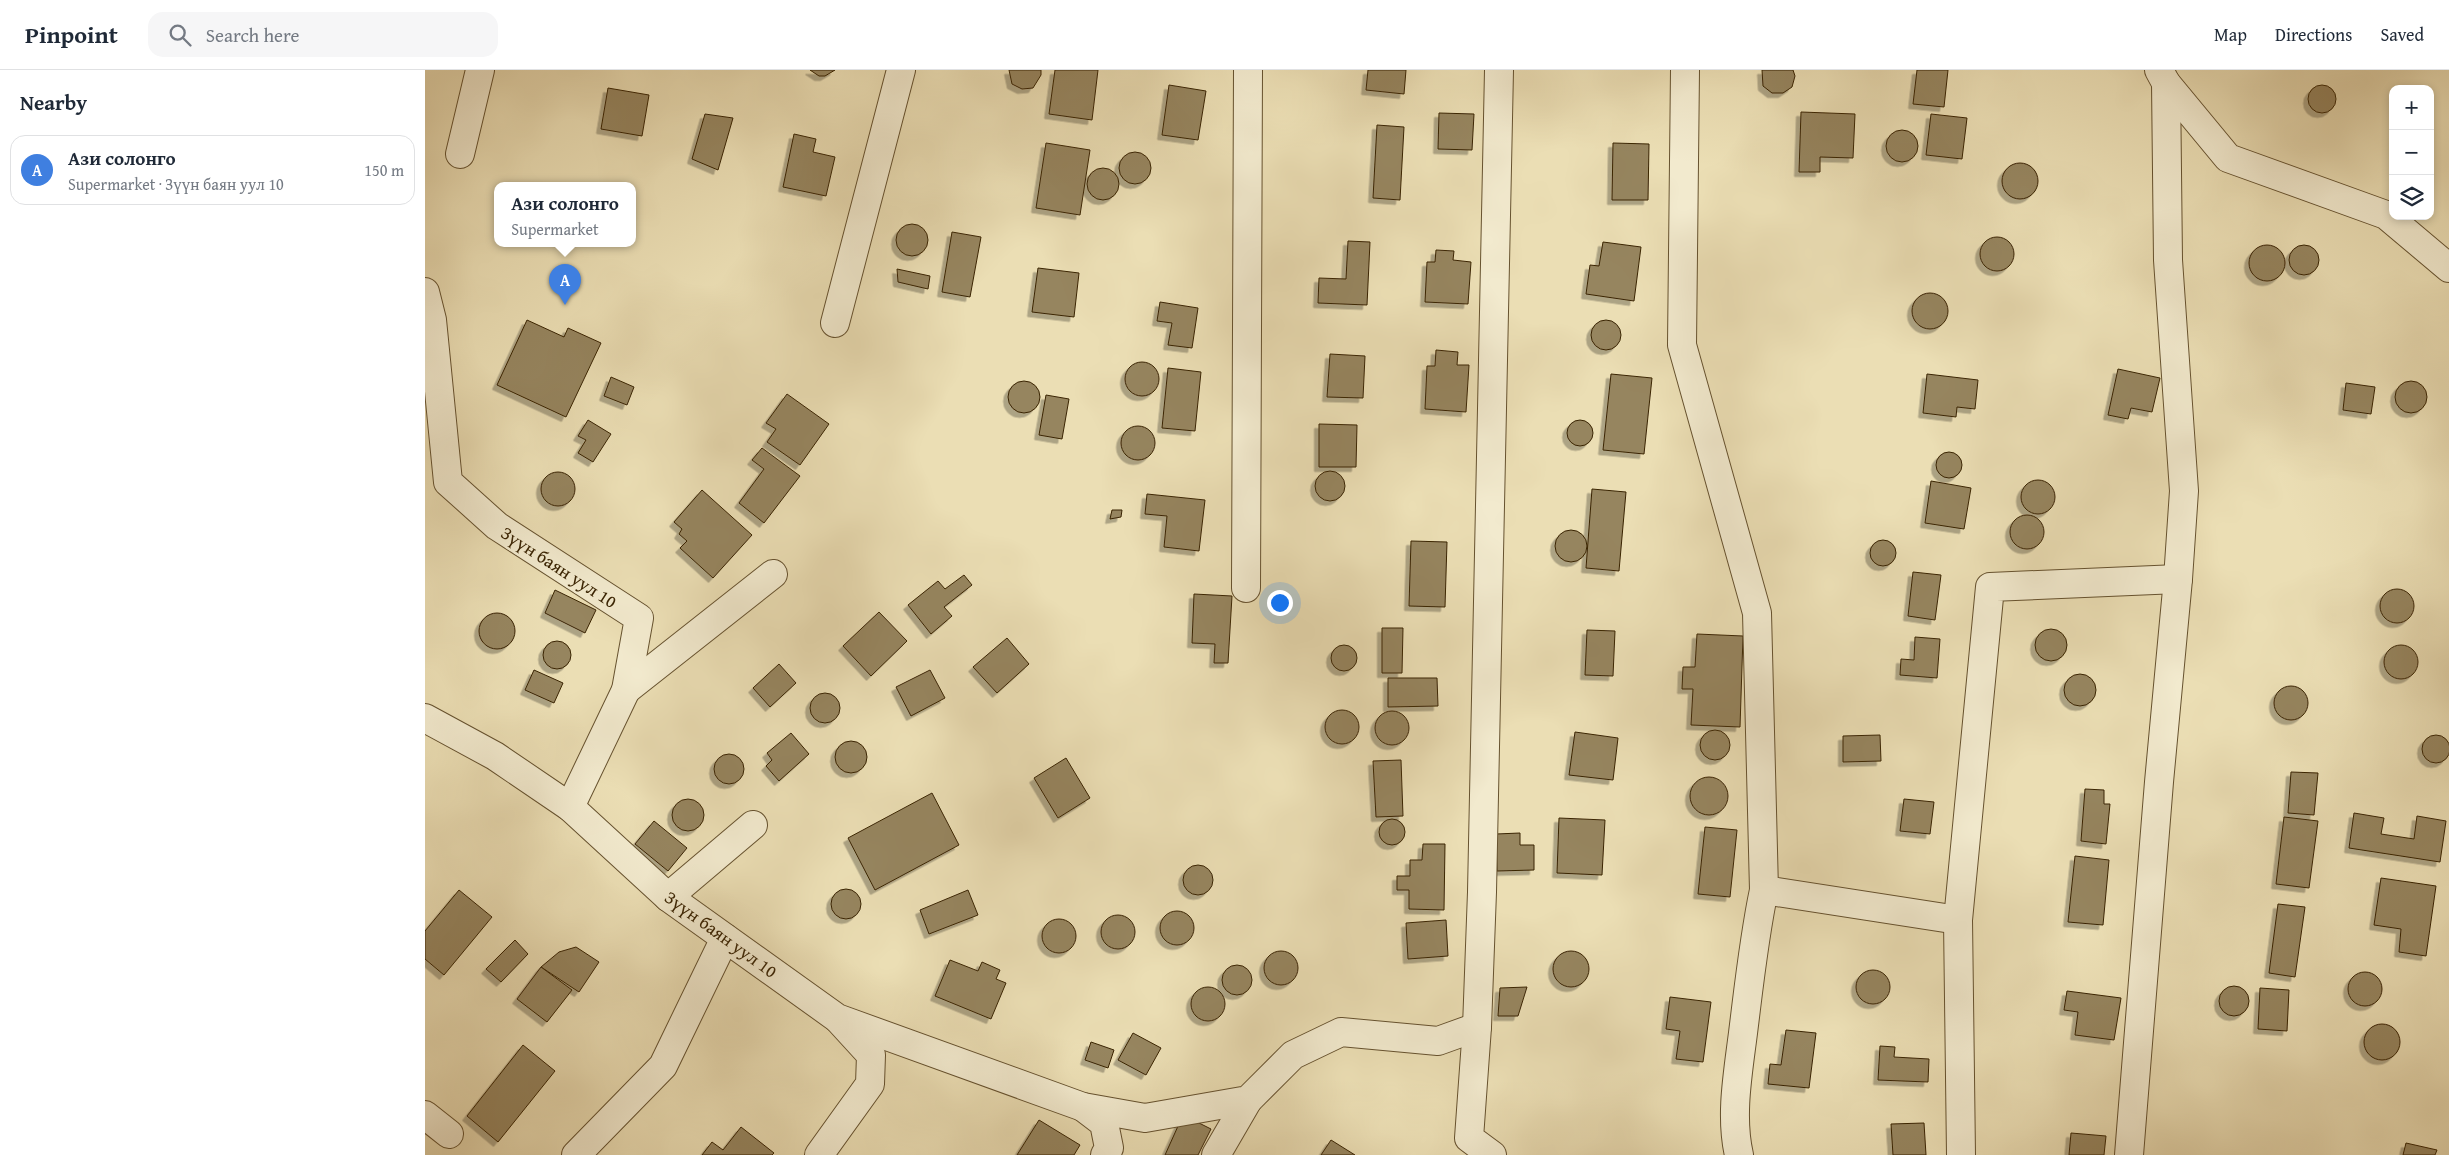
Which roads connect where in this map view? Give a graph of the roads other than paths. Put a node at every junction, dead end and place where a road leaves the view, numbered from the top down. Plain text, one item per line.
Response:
1 (480, 70) edge
2 (901, 70) edge
3 (1248, 70) edge
4 (1499, 70) edge
5 (1685, 70) edge
6 (2163, 76) edge
7 (460, 154) dead end
8 (2449, 268) edge
9 (425, 292) edge
10 (835, 323) dead end
11 (773, 574) dead end
12 (2178, 579) junction
13 (1246, 588) dead end
14 (626, 690) junction
15 (425, 718) edge
16 (570, 807) junction
17 (753, 825) dead end
18 (1764, 890) junction
19 (668, 897) junction
20 (1958, 920) junction
21 (725, 938) junction
22 (837, 1018) junction
23 (1477, 1027) junction
24 (1248, 1100) junction
25 (1083, 1107) junction
26 (425, 1115) edge
27 (449, 1134) dead end
28 (576, 1155) edge
29 (819, 1155) edge
30 (1105, 1155) edge
31 (1216, 1155) edge
32 (1492, 1155) edge
33 (1739, 1155) edge
34 (1961, 1155) edge
35 (2129, 1155) edge

1 - 7 street
2 - 10 street
3 - 13 street
4 - 23 street
5 - 18 street
6 - 8 street
6 - 12 street
9 - 14 street, Зүүн баян уул 10
11 - 14 street
12 - 20 street
12 - 35 street
14 - 16 street, Зүүн баян уул 10
15 - 16 street
16 - 19 street, Зүүн баян уул 10
17 - 19 street
18 - 20 street
18 - 33 street
19 - 21 street, Зүүн баян уул 10
20 - 34 street
21 - 22 street, Зүүн баян уул 10
21 - 28 street
22 - 25 street, Зүүн баян уул 10
22 - 29 street
23 - 24 street
23 - 32 street
24 - 25 street, Зүүн баян уул 10
24 - 31 street
25 - 30 street
26 - 27 street

